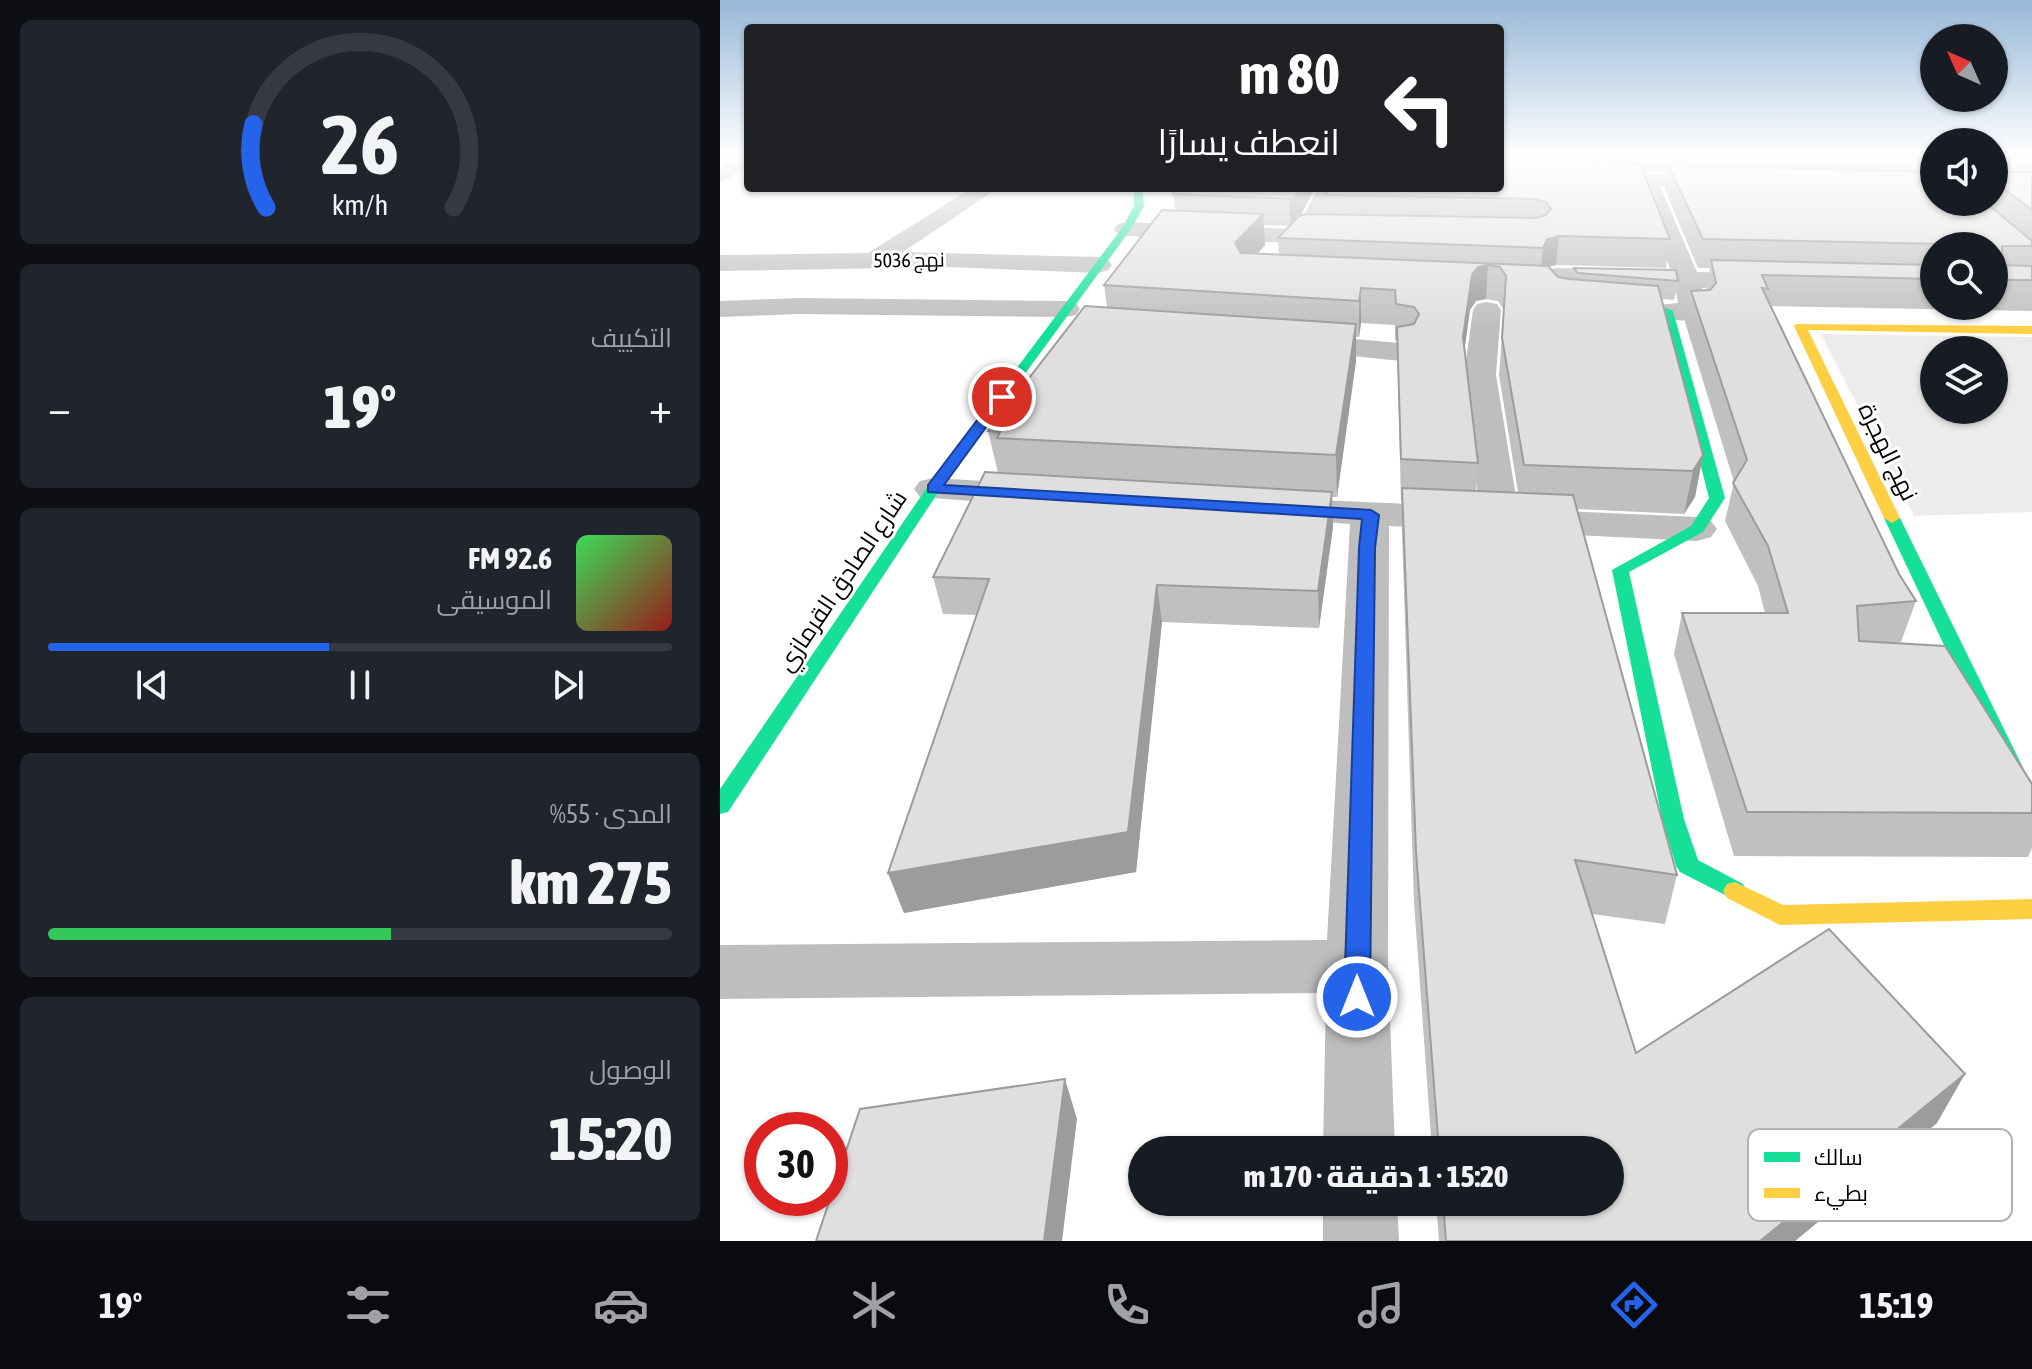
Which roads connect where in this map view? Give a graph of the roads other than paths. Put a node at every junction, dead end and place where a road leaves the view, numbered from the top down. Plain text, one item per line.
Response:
1 (946, 214) edge
2 (1135, 214) edge
3 (1312, 214) edge
4 (1661, 214) edge
5 (1126, 229) junction
6 (1367, 233) edge
7 (1299, 234) junction
8 (1552, 249) edge
9 (1272, 256) edge
10 (874, 260) junction
11 (720, 263) edge
12 (1099, 265) junction
13 (1687, 280) junction
14 (1791, 283) edge
15 (1585, 307) edge
16 (720, 309) edge
17 (1487, 310) edge
18 (1667, 311) junction
19 (1067, 322) junction
20 (2032, 330) edge
21 (1263, 341) edge
22 (1401, 352) edge
23 (933, 489) junction
24 (1074, 497) edge
25 (1230, 507) edge
26 (1371, 515) junction
27 (1500, 519) junction
28 (1697, 529) junction
29 (720, 806) edge
30 (2032, 808) edge
31 (2032, 909) edge
32 (1357, 966) junction
33 (720, 972) edge
34 (1359, 1136) edge
35 (1360, 1216) edge
36 (1361, 1241) edge

1 - 10 street
2 - 5 street, شارع الصادق القرمازي
3 - 7 street
4 - 13 street
5 - 7 street
5 - 12 street, شارع الصادق القرمازي
6 - 7 street
7 - 9 street
8 - 13 street
10 - 11 street, نهج 5036
10 - 12 street, نهج 5036
12 - 19 street, شارع الصادق القرمازي
13 - 14 street
13 - 18 street
15 - 18 street
16 - 19 street
17 - 27 street
18 - 28 street
19 - 23 street, شارع الصادق القرمازي
20 - 30 street, نهج الهجرة
21 - 22 street
23 - 24 street
23 - 29 street, شارع الصادق القرمازي
25 - 26 street
26 - 27 street
26 - 32 street
27 - 28 street
28 - 31 street
32 - 33 street
32 - 34 street
35 - 36 street

